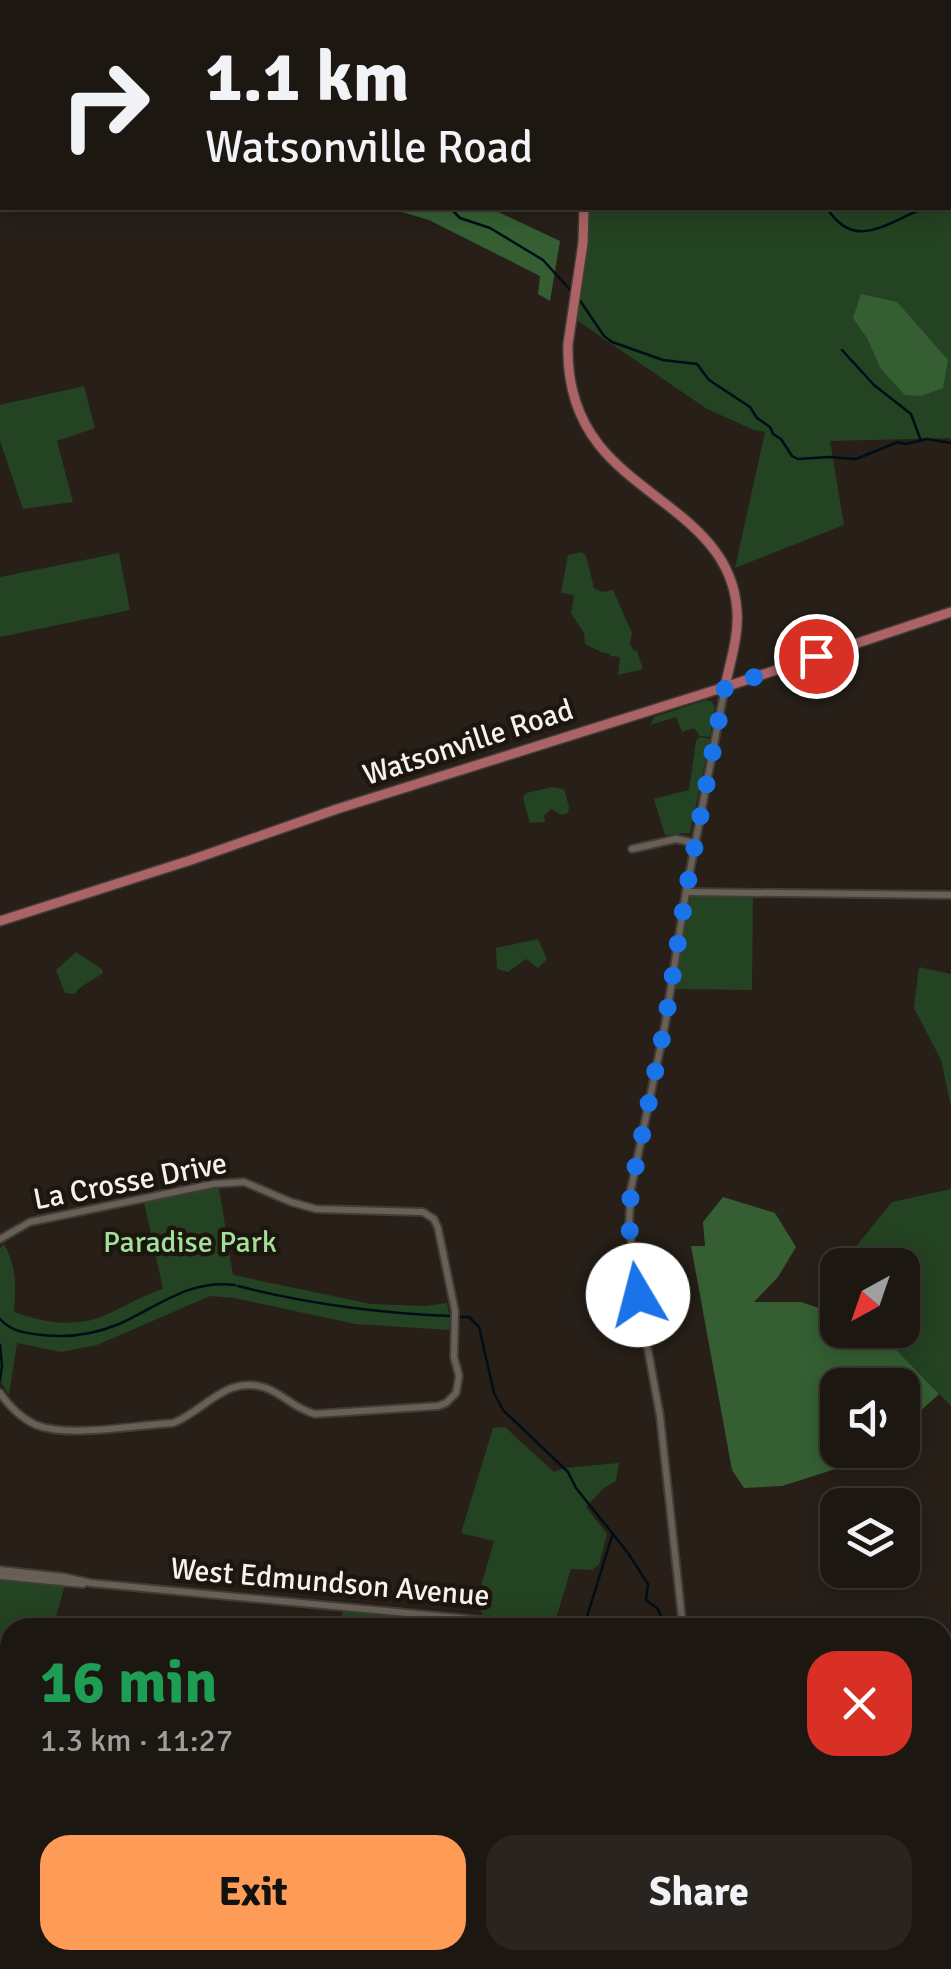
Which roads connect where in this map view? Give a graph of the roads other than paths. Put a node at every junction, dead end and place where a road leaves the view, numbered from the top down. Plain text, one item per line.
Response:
1 (584, 210) edge
2 (951, 612) edge
3 (725, 687) junction
4 (695, 843) junction
5 (632, 849) dead end
6 (686, 892) junction
7 (951, 896) edge
8 (0, 921) edge
9 (0, 1239) edge
10 (0, 1393) edge
11 (0, 1573) edge
12 (40, 1574) junction
13 (26, 1578) junction
14 (91, 1582) junction
15 (461, 1618) edge
16 (682, 1618) edge

1 - 3 main road
2 - 3 main road, Watsonville Road
3 - 4 street
3 - 8 main road, Watsonville Road
4 - 5 street
4 - 6 street
6 - 7 street
6 - 16 street
9 - 10 street, La Crosse Drive
11 - 12 street, West Edmundson Avenue
11 - 13 street, West Edmundson Avenue
12 - 13 street
12 - 14 street, West Edmundson Avenue
13 - 14 street, West Edmundson Avenue
14 - 15 street, West Edmundson Avenue

